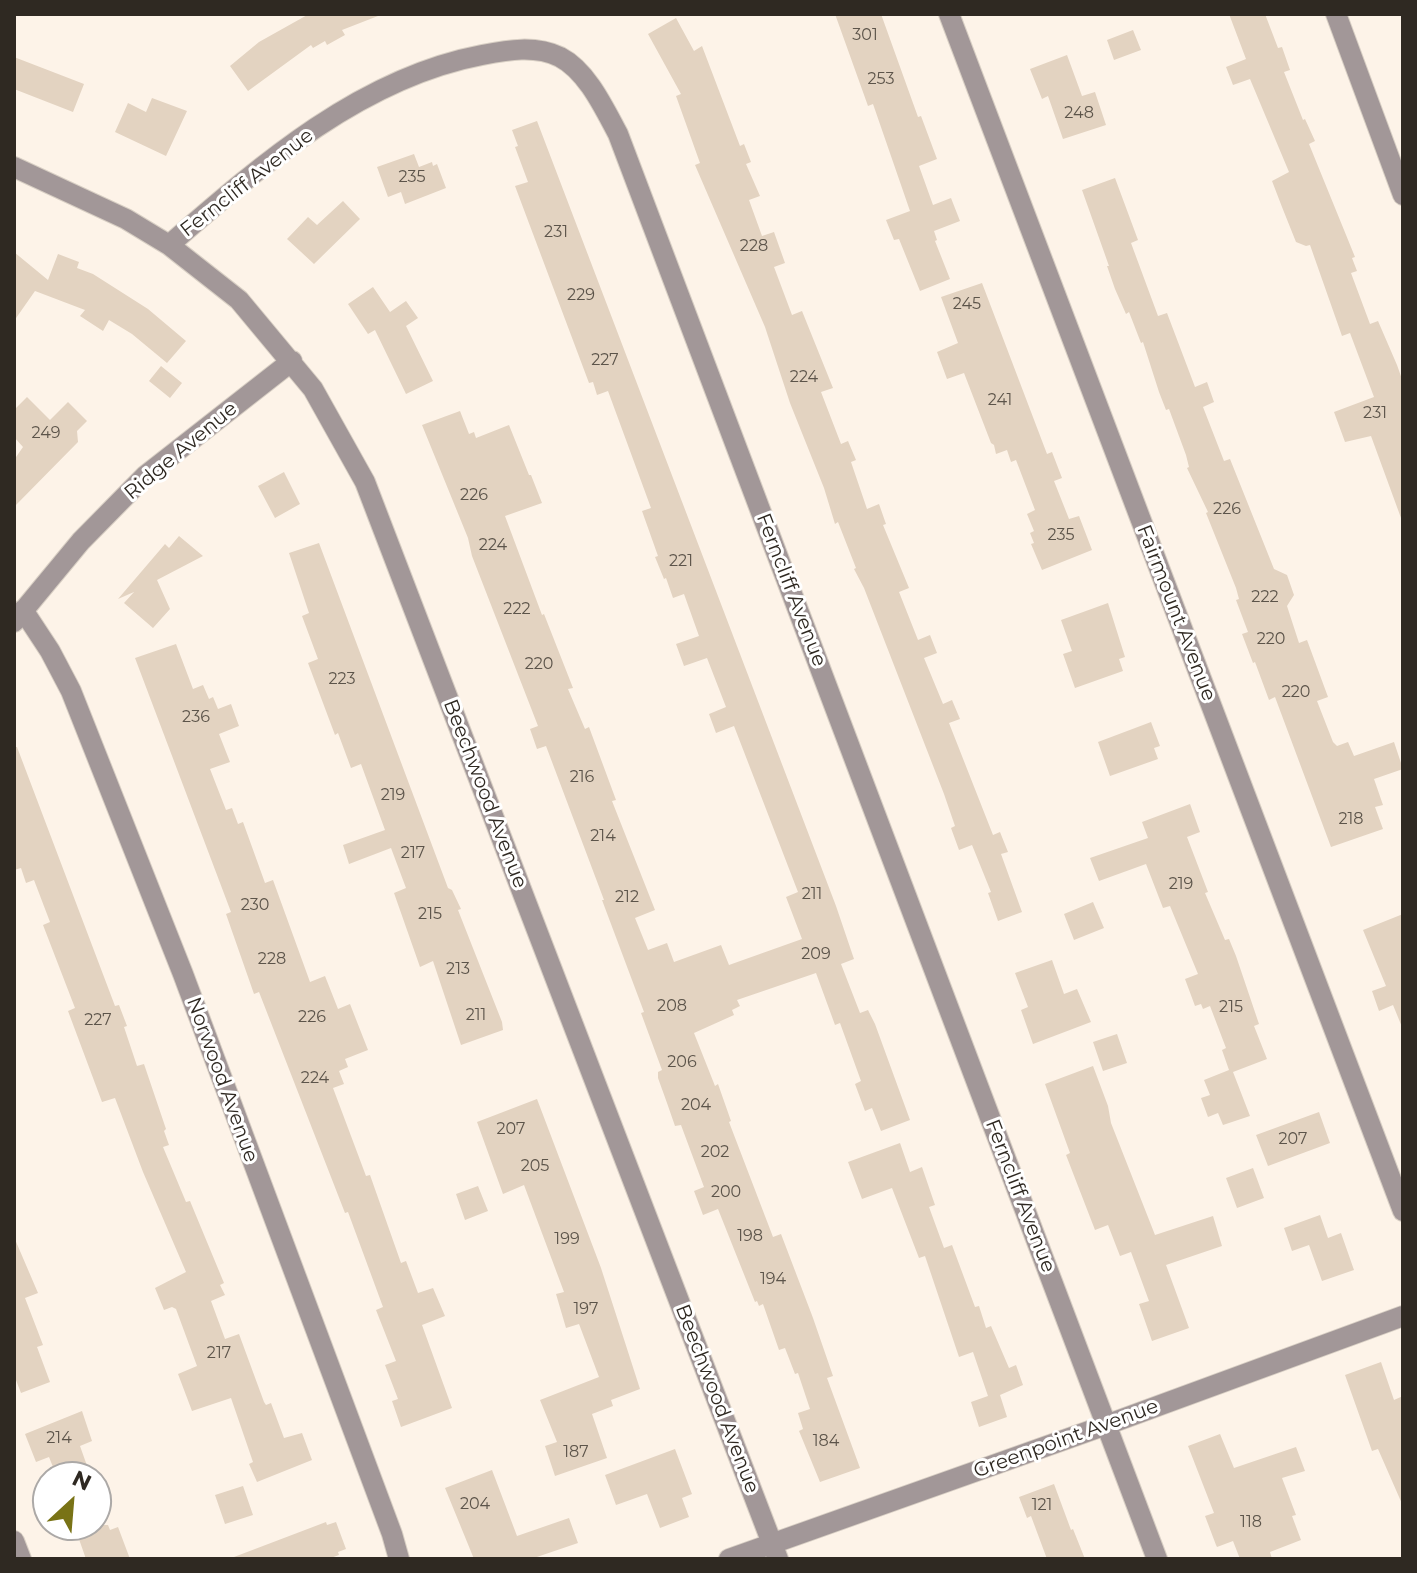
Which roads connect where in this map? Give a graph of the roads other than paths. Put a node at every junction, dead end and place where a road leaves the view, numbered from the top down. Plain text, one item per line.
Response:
1 (949, 14) edge
2 (1336, 14) edge
3 (14, 167) edge
4 (1403, 195) edge
5 (169, 245) junction
6 (292, 361) junction
7 (19, 616) edge
8 (1403, 1211) edge
9 (1403, 1316) edge
10 (1106, 1425) junction
11 (14, 1541) edge
12 (775, 1551) edge
13 (21, 1559) edge
14 (399, 1559) edge
15 (729, 1559) edge
16 (1157, 1559) edge

1 - 8 street, Fairmount Avenue
2 - 4 street
3 - 5 street, Beechwood Avenue
5 - 6 street, Beechwood Avenue
5 - 10 street, Ferncliff Avenue
6 - 7 street, Ridge Avenue
6 - 12 street, Beechwood Avenue
7 - 14 street, Norwood Avenue
9 - 10 street, Greenpoint Avenue
10 - 12 street, Greenpoint Avenue
10 - 16 street, Ferncliff Avenue
11 - 13 street
12 - 15 street, Greenpoint Avenue

